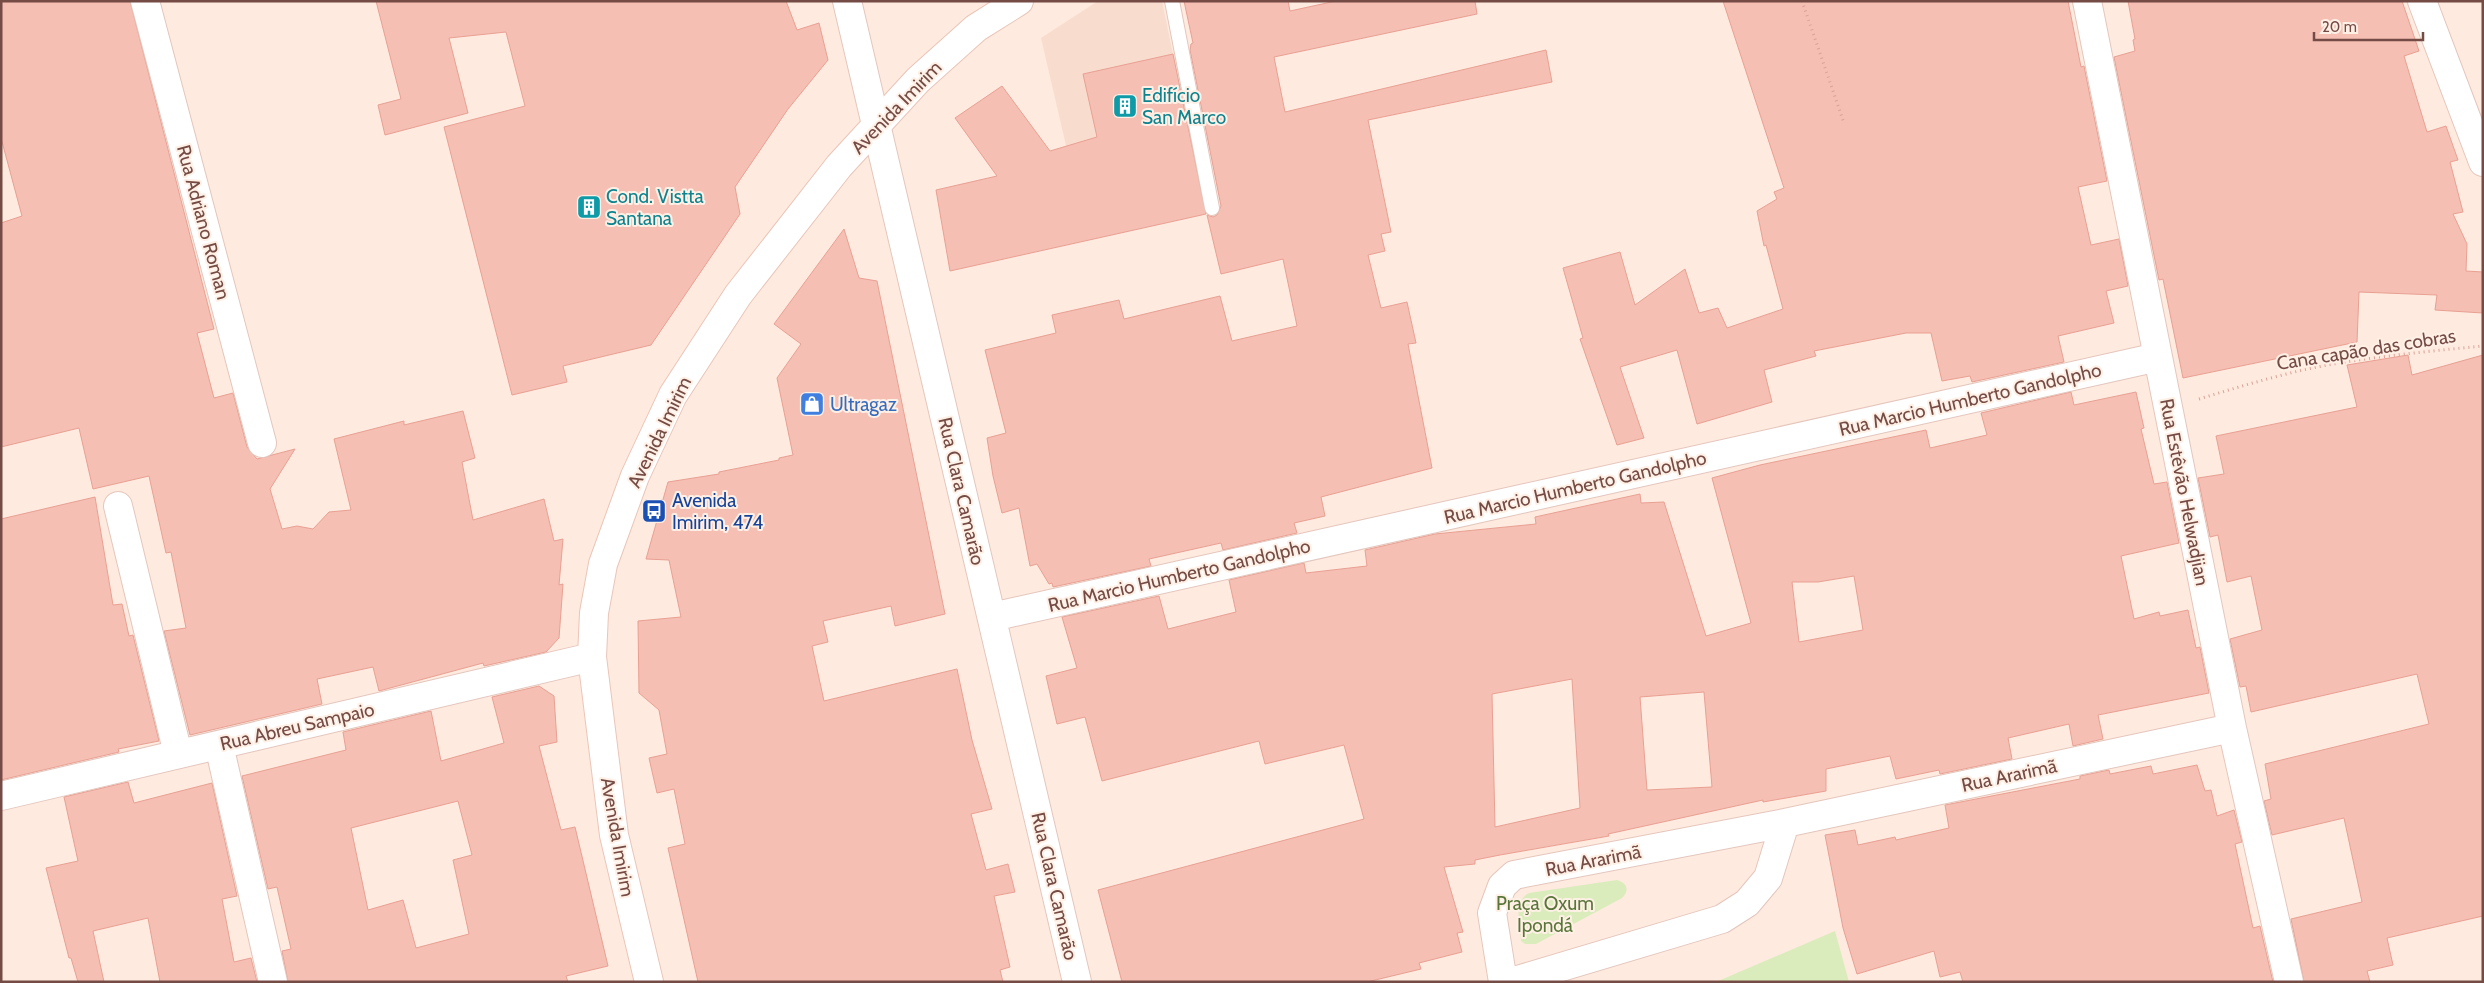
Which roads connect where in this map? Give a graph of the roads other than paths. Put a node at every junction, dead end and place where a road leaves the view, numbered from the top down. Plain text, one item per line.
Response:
1 (145, 1) edge
2 (847, 1) edge
3 (1019, 1) edge
4 (1172, 1) edge
5 (2086, 1) edge
6 (2422, 1) edge
7 (877, 125) junction
8 (2483, 162) edge
9 (1212, 208) dead end
10 (2158, 357) junction
11 (262, 443) dead end
12 (118, 506) dead end
13 (992, 617) junction
14 (592, 657) junction
15 (2232, 728) junction
16 (219, 744) junction
17 (178, 754) junction
18 (1, 796) edge
19 (1785, 823) junction
20 (273, 982) edge
21 (649, 982) edge
22 (1077, 982) edge
23 (1503, 982) edge
24 (1511, 982) edge
25 (2289, 982) edge

1 - 11 street, Rua Adriano Roman
2 - 7 street, Rua Clara Camarão
3 - 7 street, Avenida Imirim
4 - 9 lane
5 - 10 street, Rua Estêvão Helwadjian
6 - 8 street
7 - 13 street, Rua Clara Camarão
7 - 14 street, Avenida Imirim
10 - 13 street, Rua Marcio Humberto Gandolpho
10 - 15 street, Rua Estêvão Helwadjian
12 - 17 street
13 - 22 street, Rua Clara Camarão
14 - 16 street, Rua Abreu Sampaio
14 - 21 street, Avenida Imirim
15 - 19 street, Rua Ararimã
15 - 25 street, Rua Estêvão Helwadjian
16 - 17 street, Rua Abreu Sampaio
16 - 20 street
17 - 18 street, Rua Abreu Sampaio
19 - 23 street, Rua Ararimã
19 - 24 street

